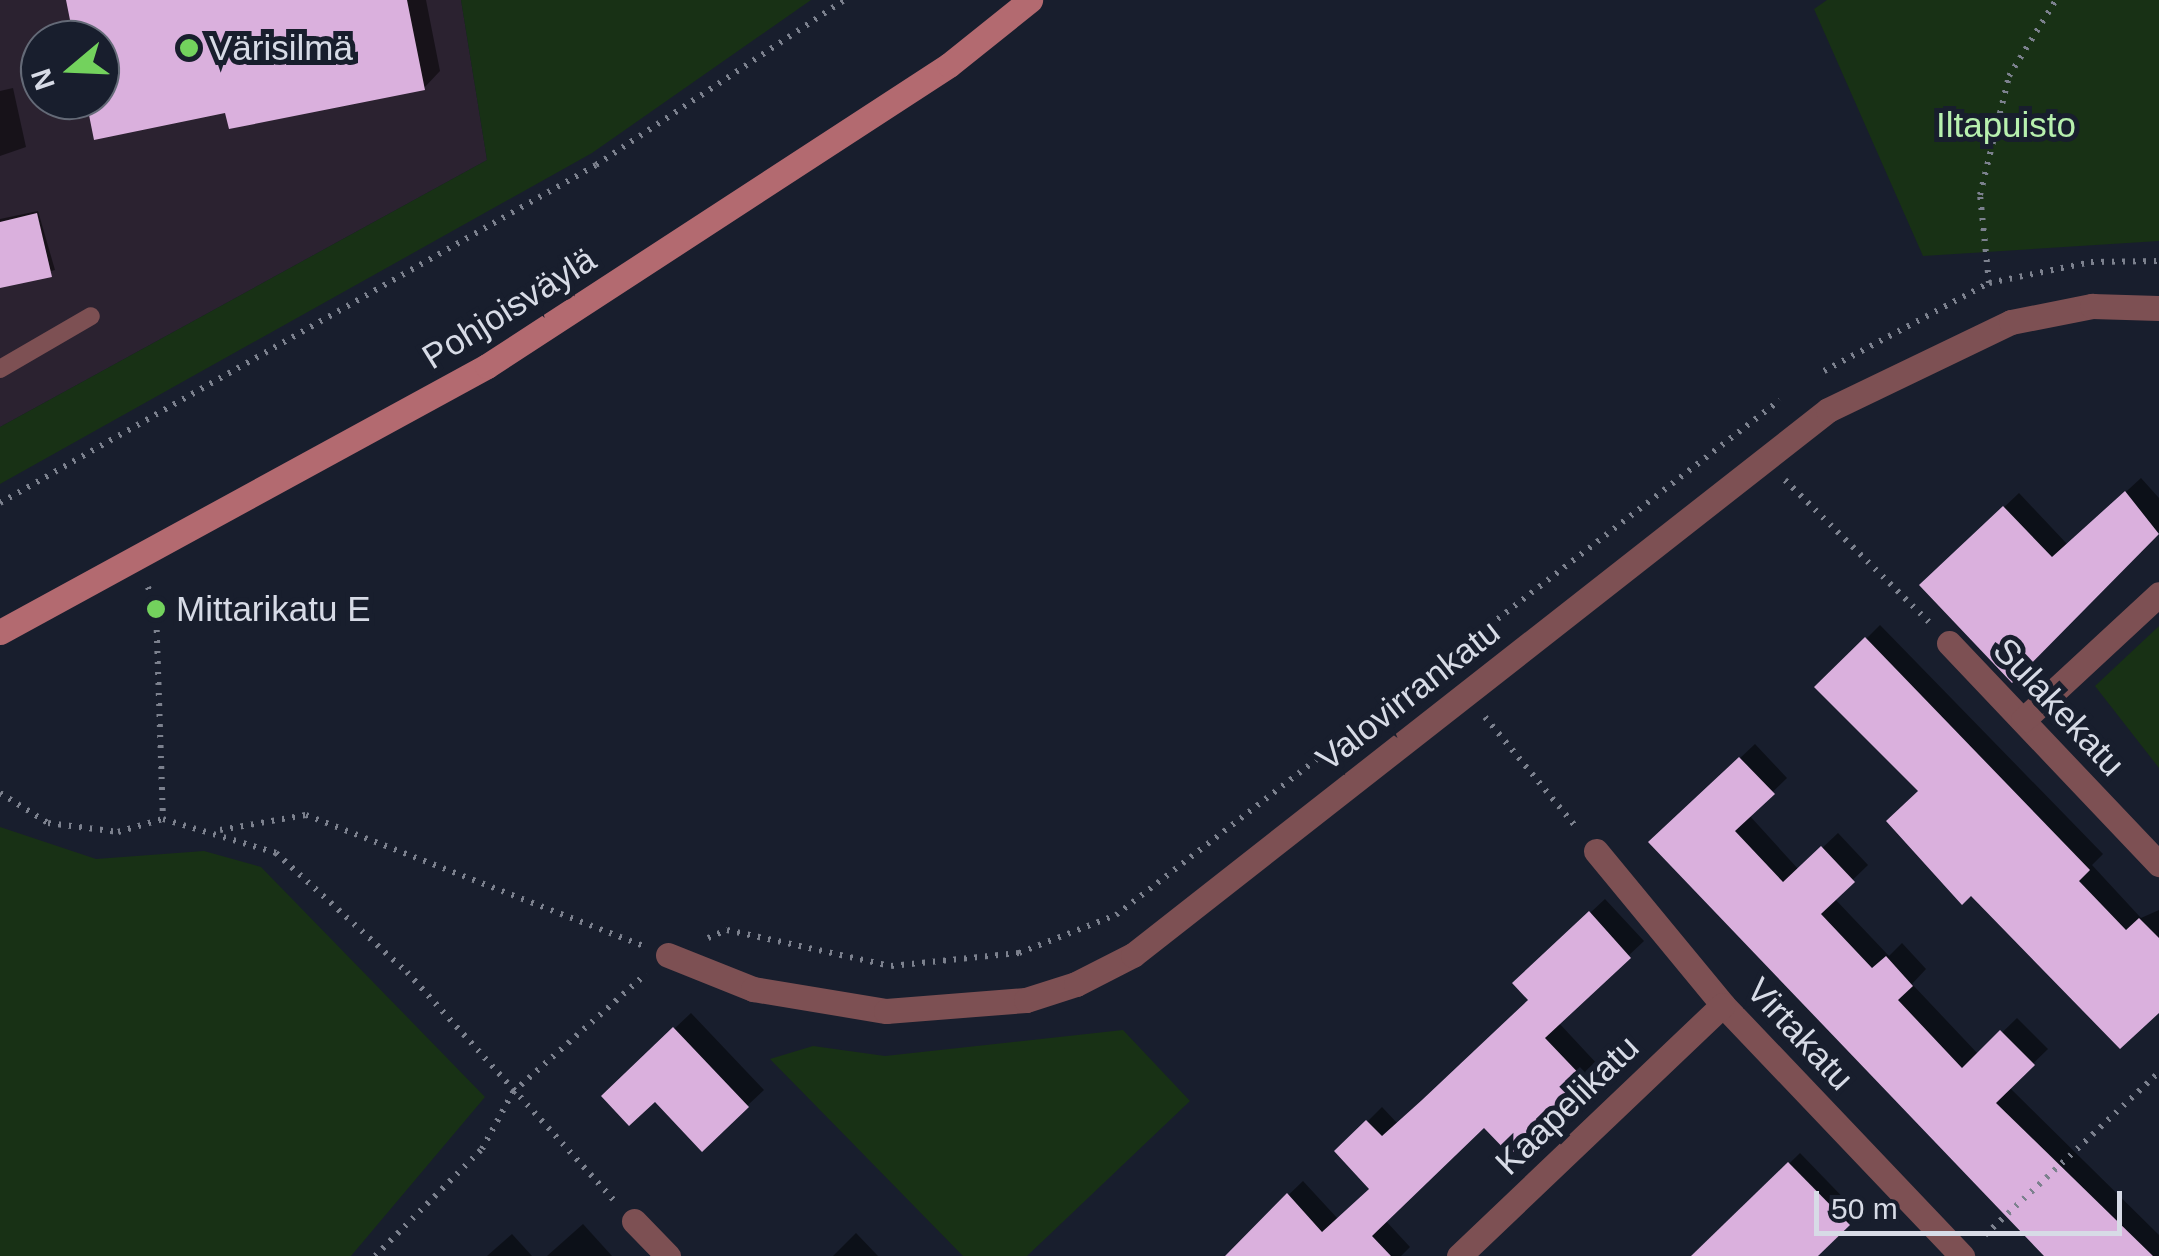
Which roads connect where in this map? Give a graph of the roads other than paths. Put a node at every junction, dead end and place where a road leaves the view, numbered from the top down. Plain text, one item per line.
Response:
1 (1030, 0) edge
2 (2159, 308) edge
3 (91, 316) dead end
4 (0, 369) edge
5 (2159, 594) edge
6 (0, 632) edge
7 (1949, 643) road end
8 (2023, 720) junction
9 (1596, 851) road end
10 (2159, 864) edge
11 (668, 955) road end
12 (1723, 1005) junction
13 (634, 1222) road end
14 (668, 1256) edge
15 (1458, 1256) edge
16 (1962, 1256) edge

1 - 6 main road, Pohjoisväylä
2 - 11 street, Valovirrankatu
3 - 4 lane
5 - 8 street
7 - 8 street, Sulakekatu
8 - 10 street, Sulakekatu
9 - 12 street, Virtakatu
12 - 15 street, Kaapelikatu
12 - 16 street, Virtakatu
13 - 14 street

